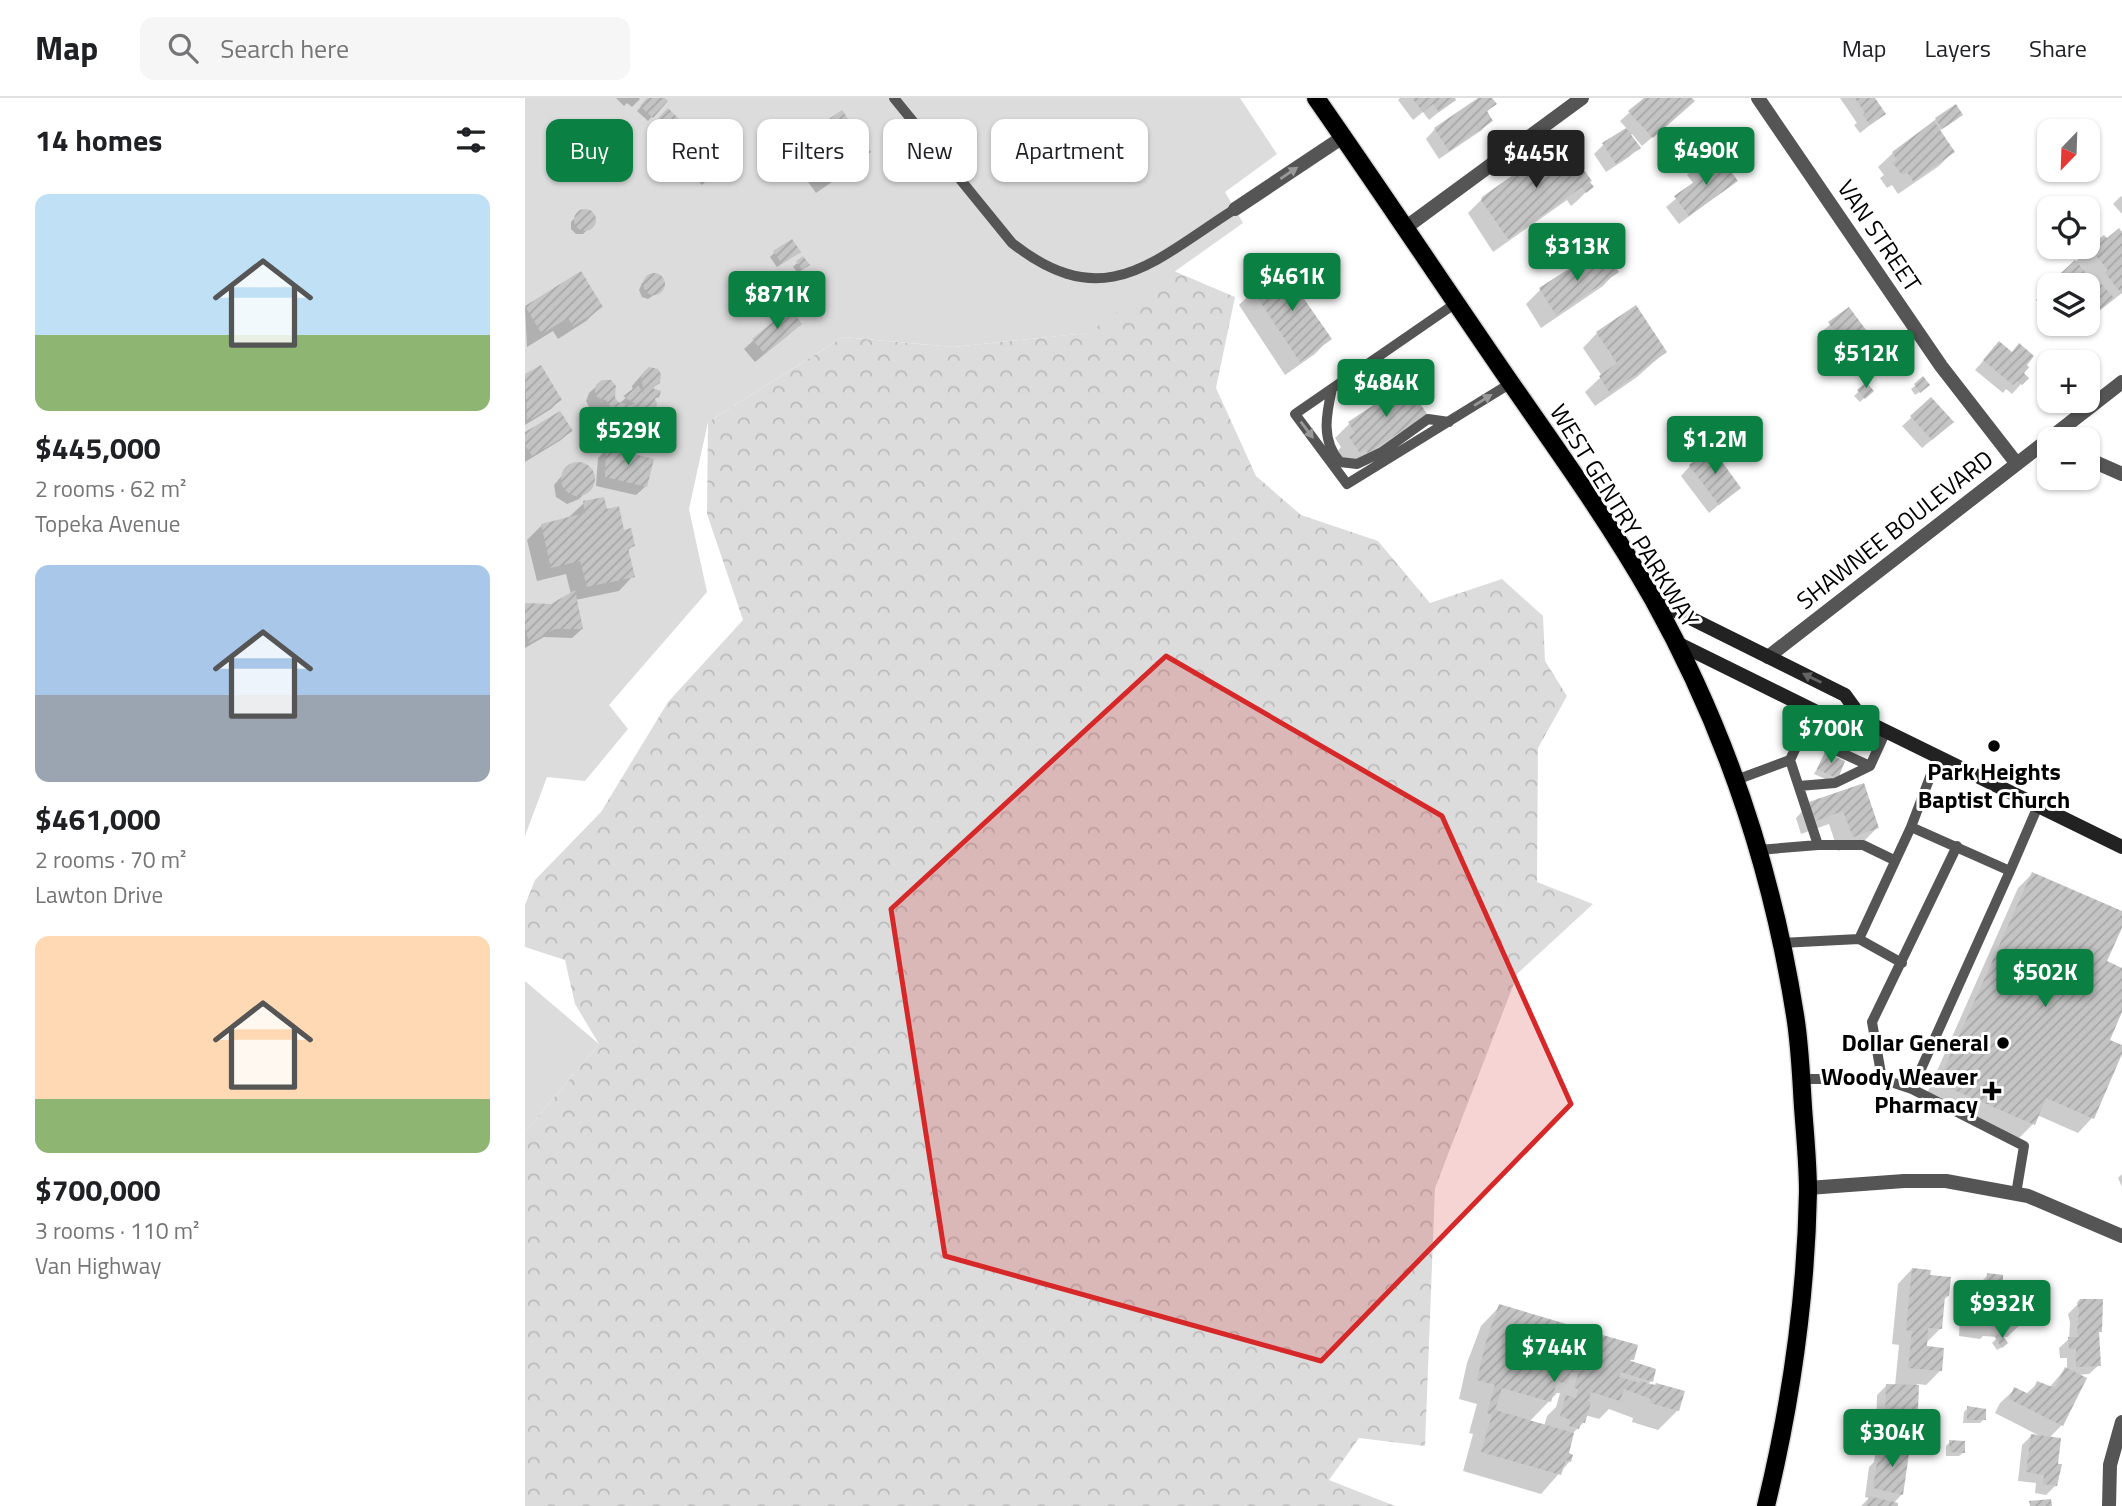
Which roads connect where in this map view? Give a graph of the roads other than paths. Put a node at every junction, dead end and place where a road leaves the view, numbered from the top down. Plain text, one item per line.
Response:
1 (894, 98) edge
2 (1316, 98) edge
3 (1582, 98) edge
4 (1758, 98) edge
5 (1343, 137) junction
6 (1235, 209) joint
7 (1405, 228) junction
8 (1457, 303) junction
9 (2122, 382) edge
10 (1511, 383) junction
11 (1332, 389) junction
12 (1449, 422) junction
13 (2065, 427) edge
14 (2037, 449) edge
15 (2017, 464) junction
16 (2100, 464) edge
17 (2122, 474) edge
18 (1652, 599) junction
19 (1675, 642) junction
20 (1768, 657) junction
21 (1814, 709) junction
22 (1863, 720) junction
23 (1886, 731) junction
24 (1803, 735) junction
25 (1938, 757) junction
26 (1790, 760) junction
27 (1870, 766) junction
28 (1736, 780) junction
29 (1799, 786) junction
30 (2038, 806) junction
31 (1910, 827) junction
32 (1818, 845) junction
33 (1957, 846) junction
34 (2122, 847) edge
35 (1758, 850) junction
36 (1894, 860) junction
37 (2010, 871) junction
38 (1859, 939) junction
39 (1781, 943) junction
40 (1902, 963) junction
41 (1801, 1079) junction
42 (1882, 1079) junction
43 (1912, 1088) junction
44 (1808, 1188) junction
45 (2016, 1194) junction
46 (2122, 1236) edge
47 (2122, 1422) edge
48 (1766, 1506) edge
49 (2109, 1506) edge

1 - 6 lane
2 - 5 main road, WEST GENTRY PARKWAY
3 - 7 street
4 - 15 street, VAN STREET
6 -> 5 street
5 - 7 main road, WEST GENTRY PARKWAY
7 - 8 main road, WEST GENTRY PARKWAY
8 - 10 main road, WEST GENTRY PARKWAY
8 - 11 lane
9 - 13 street, SHAWNEE BOULEVARD
12 -> 10 lane
10 - 18 main road, WEST GENTRY PARKWAY
11 - 12 lane
11 -> 12 lane
14 - 15 street, SHAWNEE BOULEVARD
15 - 20 street, SHAWNEE BOULEVARD
16 - 17 street
18 - 19 main road, WEST GENTRY PARKWAY
18 - 20 main road
19 - 21 main road
19 - 28 main road, WEST GENTRY PARKWAY
22 -> 20 main road
21 - 22 main road
21 - 24 lane
22 - 23 main road
23 - 25 main road
23 - 27 lane
24 - 26 lane
24 - 27 lane
25 - 30 main road
25 - 31 lane
26 - 28 lane
26 - 29 lane
27 - 29 lane
28 - 35 main road, WEST GENTRY PARKWAY
29 - 32 lane
30 - 34 main road
30 - 37 lane
31 - 33 lane
31 - 36 lane
32 - 35 lane
32 - 36 lane
33 - 37 lane
33 - 40 lane
35 - 39 main road, WEST GENTRY PARKWAY
36 - 38 lane
37 - 43 lane
38 - 39 lane
38 - 40 lane
39 - 41 main road, WEST GENTRY PARKWAY
40 - 42 lane
41 - 42 lane
41 - 44 main road, WEST GENTRY PARKWAY
42 - 43 lane
43 - 45 lane
44 - 45 street
44 - 48 main road, WEST GENTRY PARKWAY
45 - 46 street
47 - 49 street

